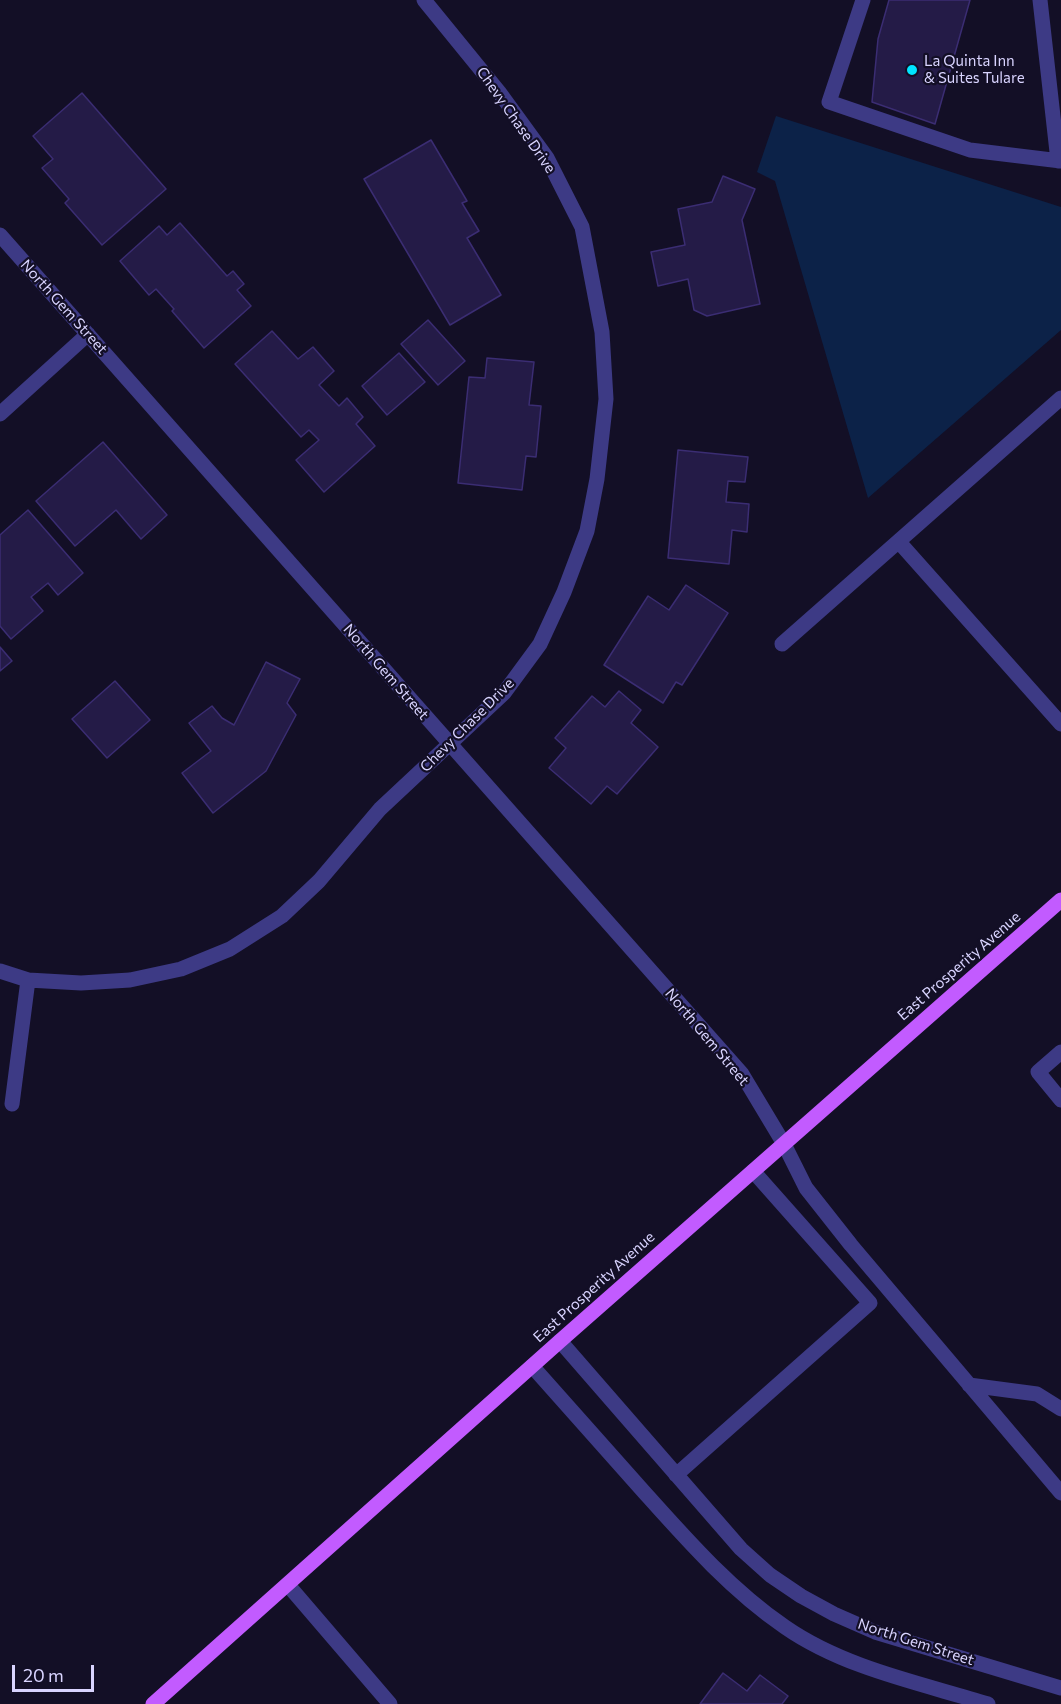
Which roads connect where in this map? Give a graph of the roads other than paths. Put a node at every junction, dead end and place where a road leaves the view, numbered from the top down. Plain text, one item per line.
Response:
1 (424, 0) edge
2 (863, 0) edge
3 (1040, 0) edge
4 (1059, 161) edge
5 (0, 235) edge
6 (88, 334) junction
7 (1061, 398) edge
8 (0, 414) edge
9 (899, 542) junction
10 (782, 644) dead end
11 (1061, 724) edge
12 (450, 745) junction
13 (1061, 900) edge
14 (0, 971) edge
15 (28, 980) junction
16 (1061, 1052) edge
17 (1061, 1100) edge
18 (12, 1104) dead end
19 (784, 1144) junction
20 (753, 1171) junction
21 (560, 1341) junction
22 (532, 1366) junction
23 (969, 1385) junction
24 (1061, 1409) edge
25 (676, 1475) junction
26 (1061, 1493) edge
27 (288, 1585) junction
28 (1061, 1688) edge
29 (153, 1704) edge
30 (390, 1704) edge
31 (988, 1704) edge

1 - 12 street, Chevy Chase Drive
2 - 4 street
3 - 4 street
5 - 6 street, North Gem Street
6 - 8 street
6 - 12 street, North Gem Street
7 - 9 street
9 - 10 street
9 - 11 street
12 - 15 street, Chevy Chase Drive
12 - 19 street, North Gem Street
13 - 19 main road, East Prosperity Avenue
14 - 15 street, Chevy Chase Drive
15 - 18 street
16 - 17 street
19 - 20 main road, East Prosperity Avenue
19 - 23 street, North Gem Street
20 - 21 main road, East Prosperity Avenue
20 - 25 street
21 - 22 main road, East Prosperity Avenue
21 - 25 street, North Gem Street
22 - 27 main road, East Prosperity Avenue
22 - 31 street
23 - 24 street
23 - 26 street, North Gem Street
25 - 28 street, North Gem Street
27 - 29 main road, East Prosperity Avenue
27 - 30 street

